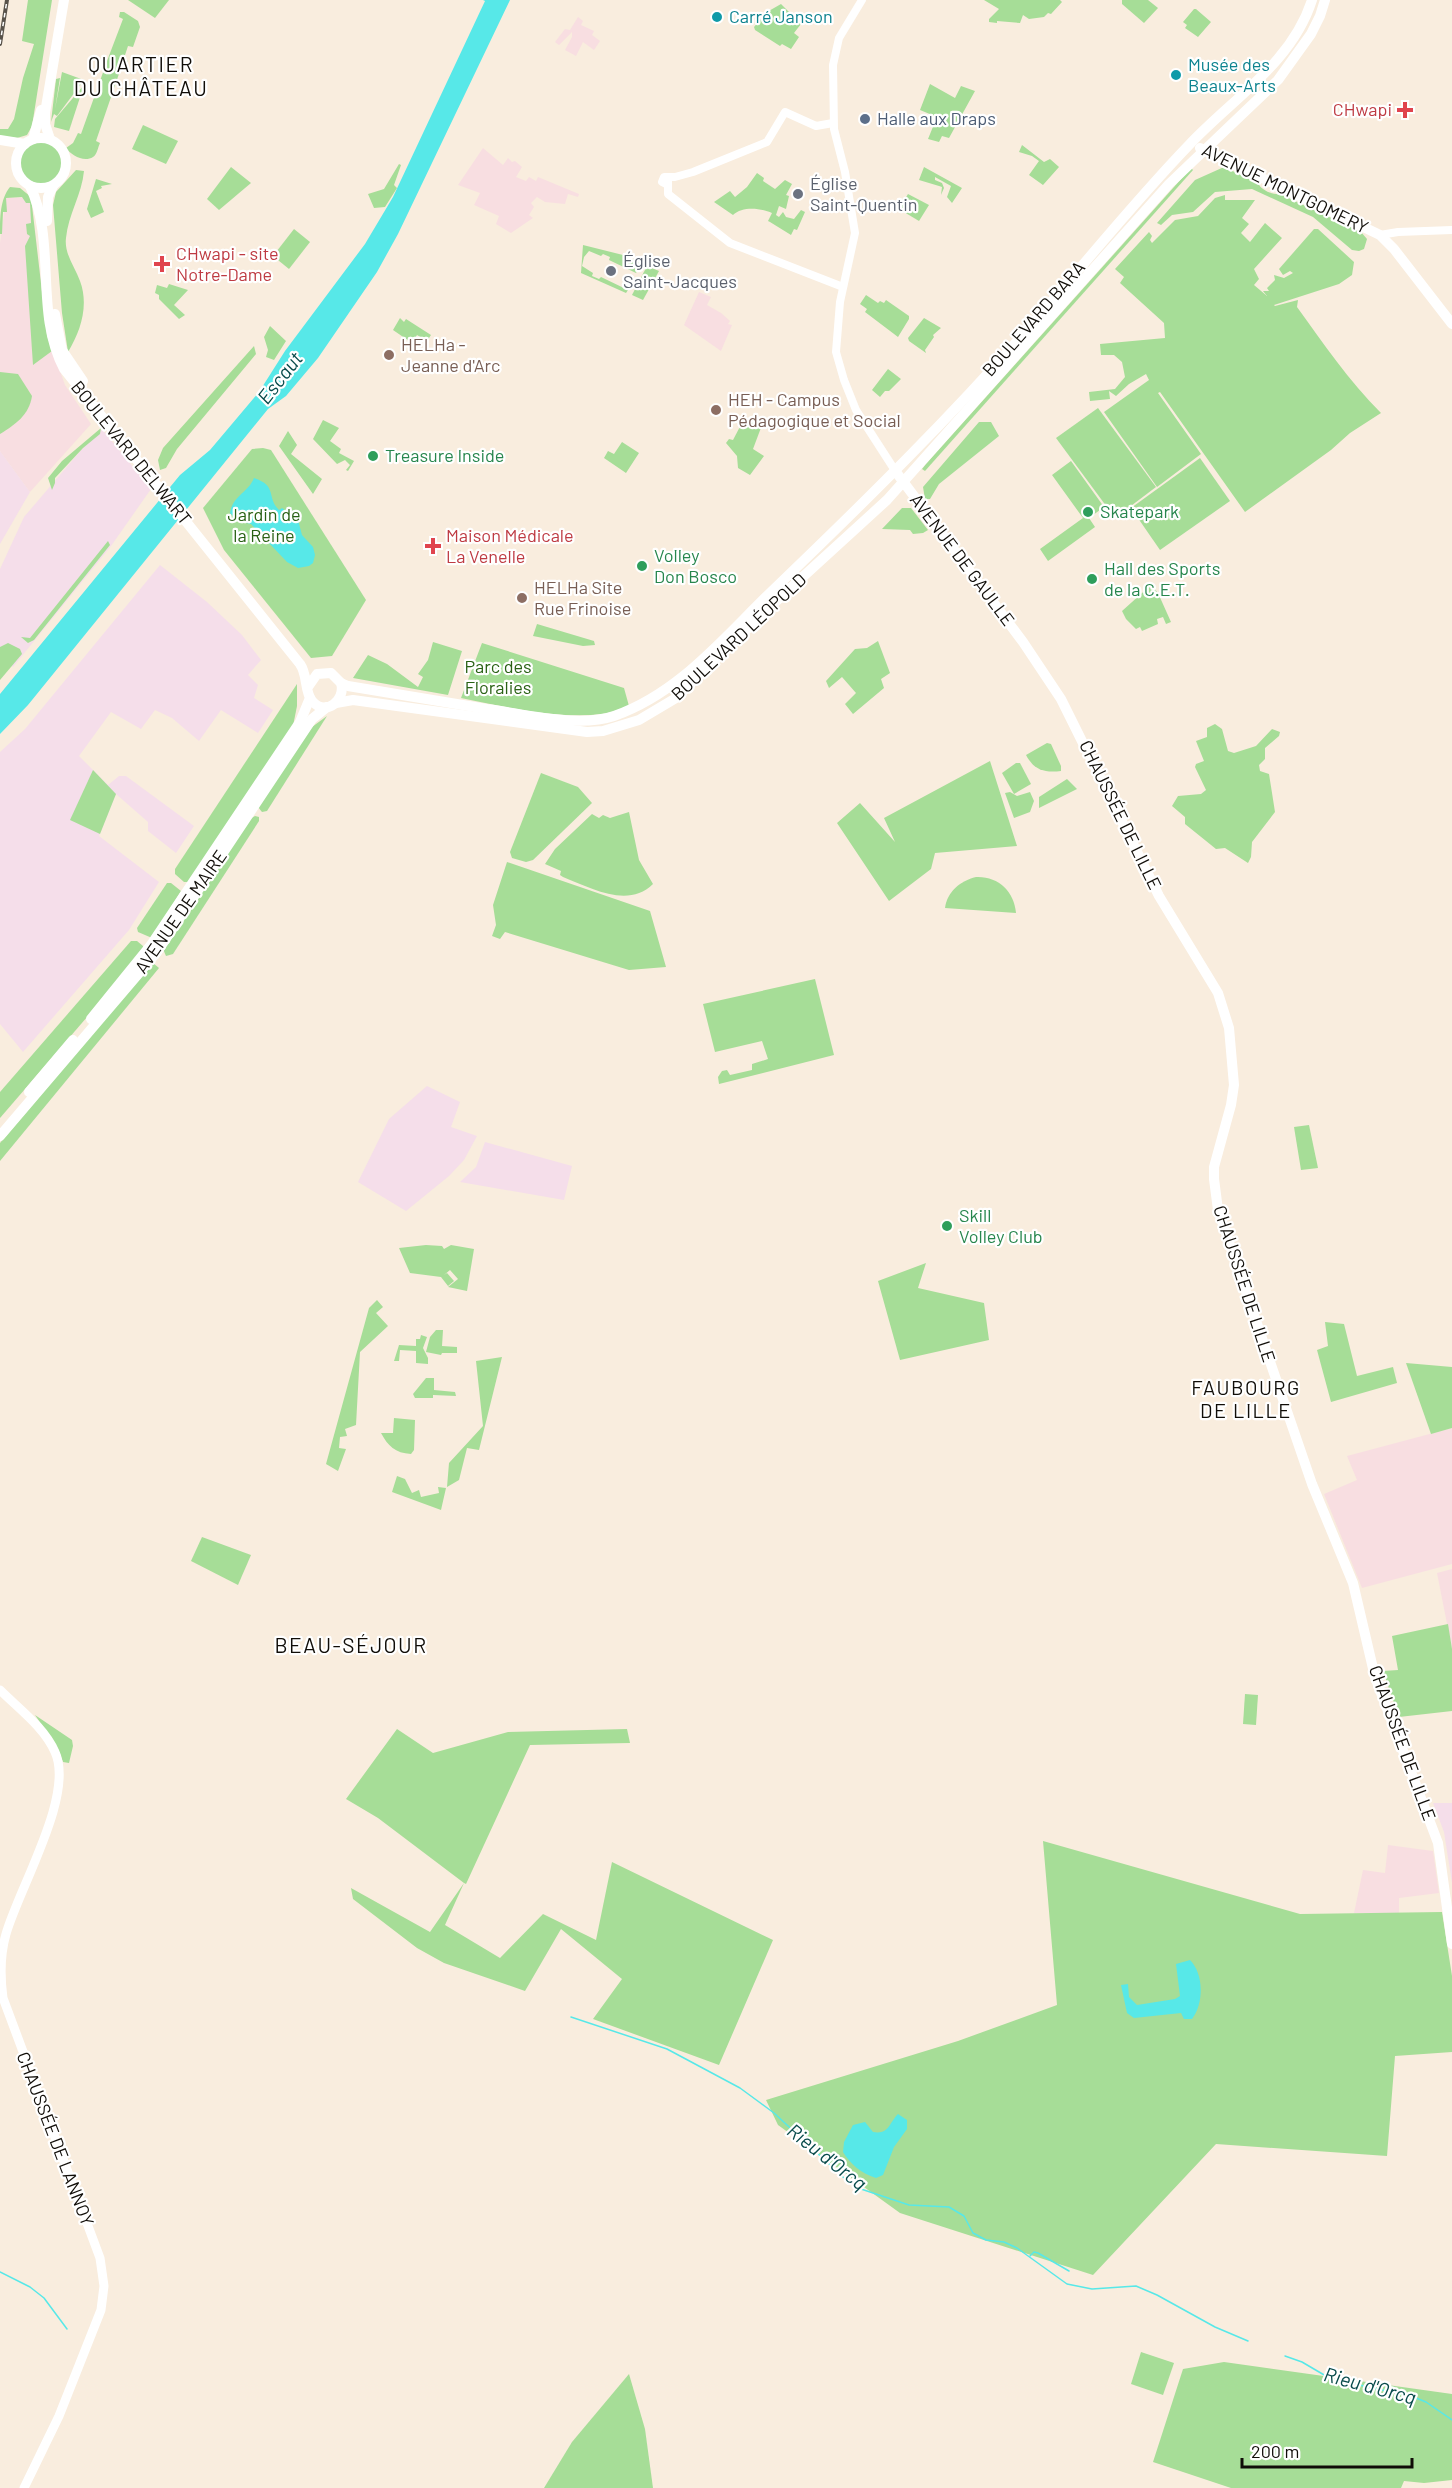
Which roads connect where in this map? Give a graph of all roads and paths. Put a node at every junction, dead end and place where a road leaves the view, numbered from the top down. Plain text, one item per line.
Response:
1 (58, 0) edge
2 (64, 0) edge
3 (861, 0) edge
4 (1312, 0) edge
5 (1325, 0) edge
6 (833, 123) junction
7 (0, 140) edge
8 (50, 140) junction
9 (29, 141) junction
10 (0, 146) edge
11 (1197, 147) junction
12 (16, 158) junction
13 (30, 186) junction
14 (53, 186) junction
15 (1452, 230) edge
16 (1380, 235) junction
17 (843, 287) junction
18 (1452, 324) edge
19 (151, 473) junction
20 (900, 477) junction
21 (198, 532) junction
22 (1028, 649) joint
23 (300, 664) junction
24 (322, 672) junction
25 (341, 682) junction
26 (309, 692) junction
27 (367, 703) junction
28 (332, 705) junction
29 (308, 726) junction
30 (294, 730) junction
31 (0, 1126) edge
32 (0, 1136) edge
33 (0, 1690) edge
34 (1452, 1944) edge
35 (24, 2488) edge

1 - 9 main road
2 - 8 main road
3 - 6 street
4 - 11 main road
5 - 11 main road
6 - 17 street
6 - 17 street
7 - 9 main road
8 - 9 main road
8 - 14 main road
9 - 12 main road
10 - 12 main road
11 - 16 main road, AVENUE MONTGOMERY
11 - 20 main road, BOULEVARD BARA
11 - 20 main road, BOULEVARD BARA
12 - 13 main road
13 - 14 main road
13 - 19 main road, BOULEVARD DELWART
14 - 19 main road, BOULEVARD DELWART
15 - 16 street
16 - 18 main road
17 - 20 street
19 - 21 main road, BOULEVARD DELWART
20 - 22 main road, AVENUE DE GAULLE
20 - 25 main road, BOULEVARD LÉOPOLD
20 - 27 main road, BOULEVARD LÉOPOLD
21 - 23 main road, BOULEVARD DELWART
21 - 24 main road, BOULEVARD DELWART
22 - 34 main road, CHAUSSÉE DE LILLE
23 - 26 main road, BOULEVARD DELWART
23 - 30 main road
24 - 25 main road
24 - 26 main road
25 - 28 main road
26 - 28 main road
26 - 30 main road, AVENUE DE MAIRE
27 - 28 main road
27 - 29 main road
28 - 29 main road, AVENUE DE MAIRE
29 - 32 main road, AVENUE DE MAIRE
30 - 31 main road, AVENUE DE MAIRE
33 - 35 main road, CHAUSSÉE DE LANNOY

